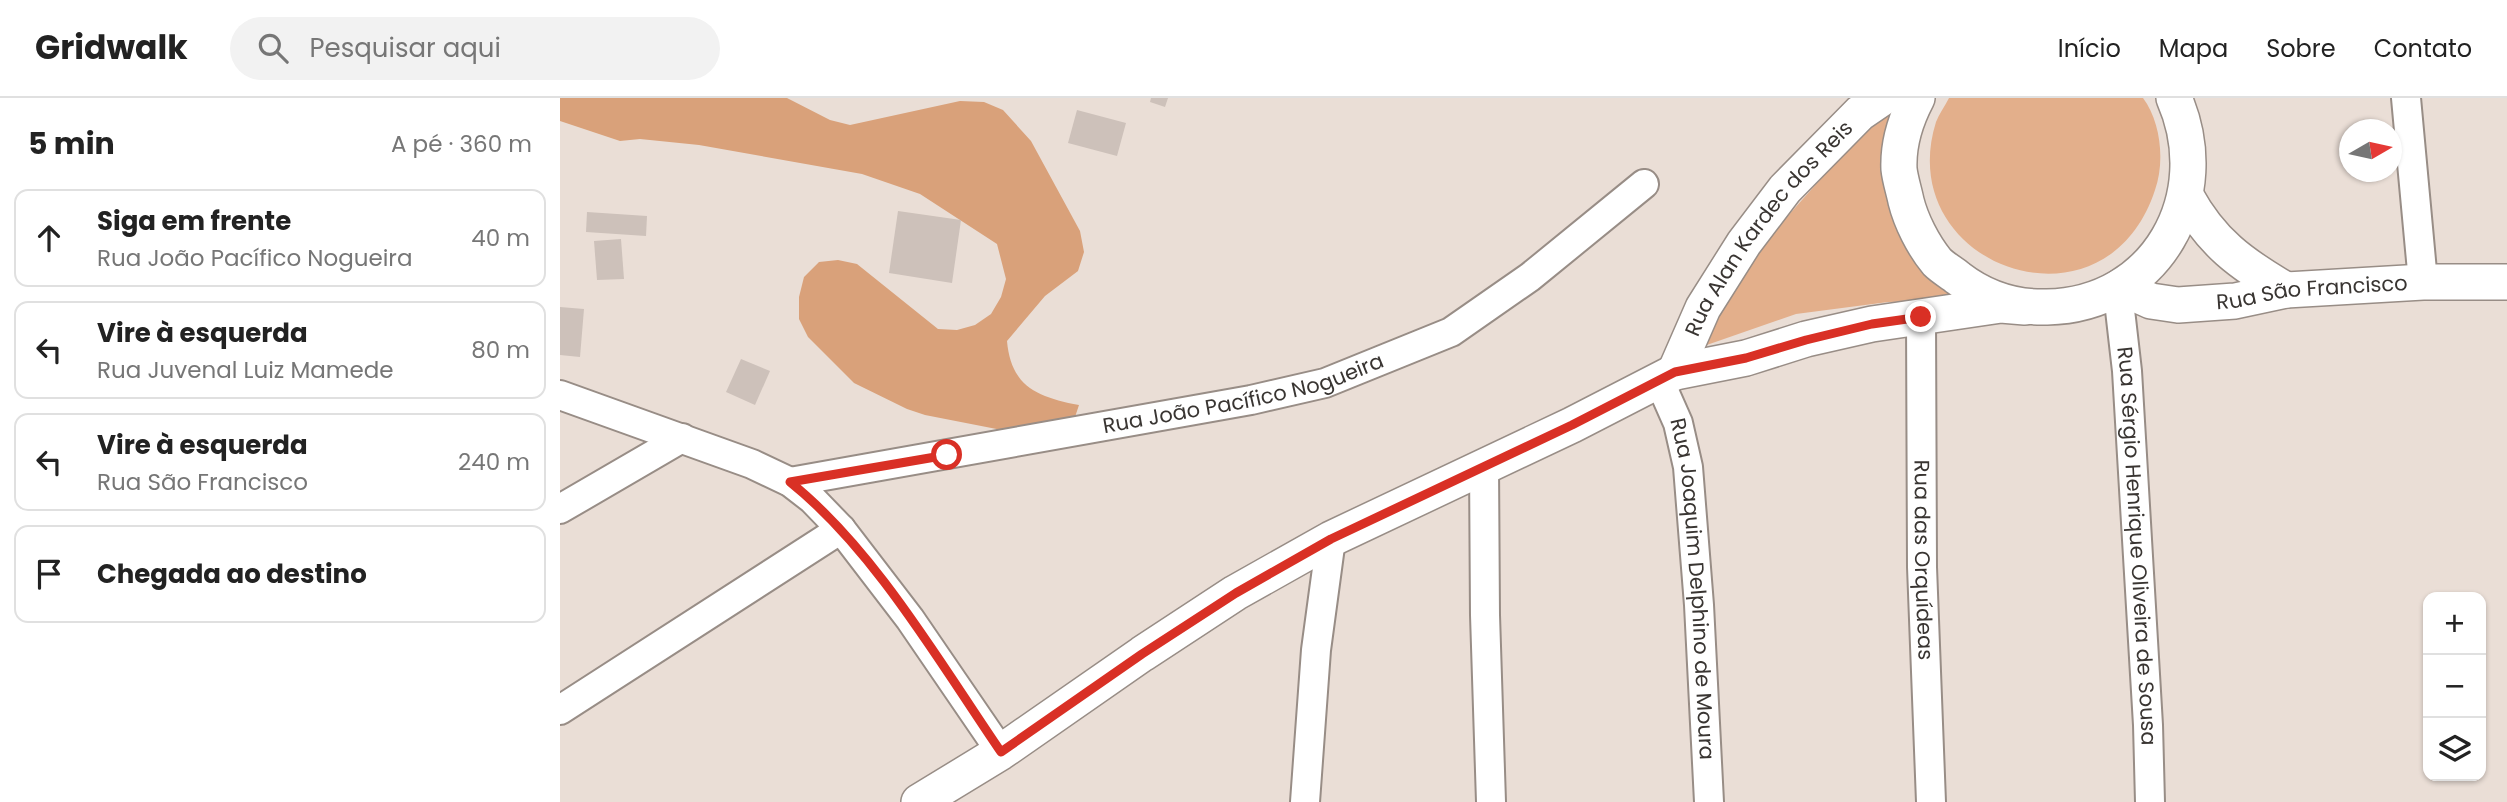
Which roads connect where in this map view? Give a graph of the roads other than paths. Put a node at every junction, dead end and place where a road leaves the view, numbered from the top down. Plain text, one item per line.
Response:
1 (1882, 98) edge
2 (1917, 98) edge
3 (2174, 98) edge
4 (2406, 98) edge
5 (1644, 184) dead end
6 (2186, 196) junction
7 (2423, 282) junction
8 (2507, 282) edge
9 (2117, 289) junction
10 (2286, 290) junction
11 (2025, 307) junction
12 (1921, 317) junction
13 (1667, 376) junction
14 (560, 395) edge
15 (682, 438) junction
16 (1484, 466) junction
17 (790, 482) junction
18 (560, 509) edge
19 (841, 529) junction
20 (1331, 539) junction
21 (560, 710) edge
22 (1001, 752) junction
23 (919, 802) edge
24 (1304, 802) edge
25 (1491, 802) edge
26 (1709, 802) edge
27 (1931, 802) edge
28 (2150, 802) edge

1 - 13 street, Rua Alan Kardec dos Reis
2 - 11 street
3 - 6 street
4 - 7 street
5 - 17 street, Rua João Pacífico Nogueira
6 - 9 street
6 - 10 street
7 - 8 street, Rua São Francisco
7 - 10 street, Rua São Francisco
9 - 10 street, Rua São Francisco
9 - 11 street
9 - 28 street, Rua Sérgio Henrique Oliveira de Sousa
11 - 12 street
12 - 13 street
12 - 27 street, Rua das Orquídeas
13 - 16 street
13 - 26 street, Rua Joaquim Delphino de Moura
14 - 15 street
15 - 17 street
15 - 18 street
16 - 20 street
16 - 25 street
17 - 19 street
19 - 21 street
19 - 22 street
20 - 22 street
20 - 24 street
22 - 23 street

